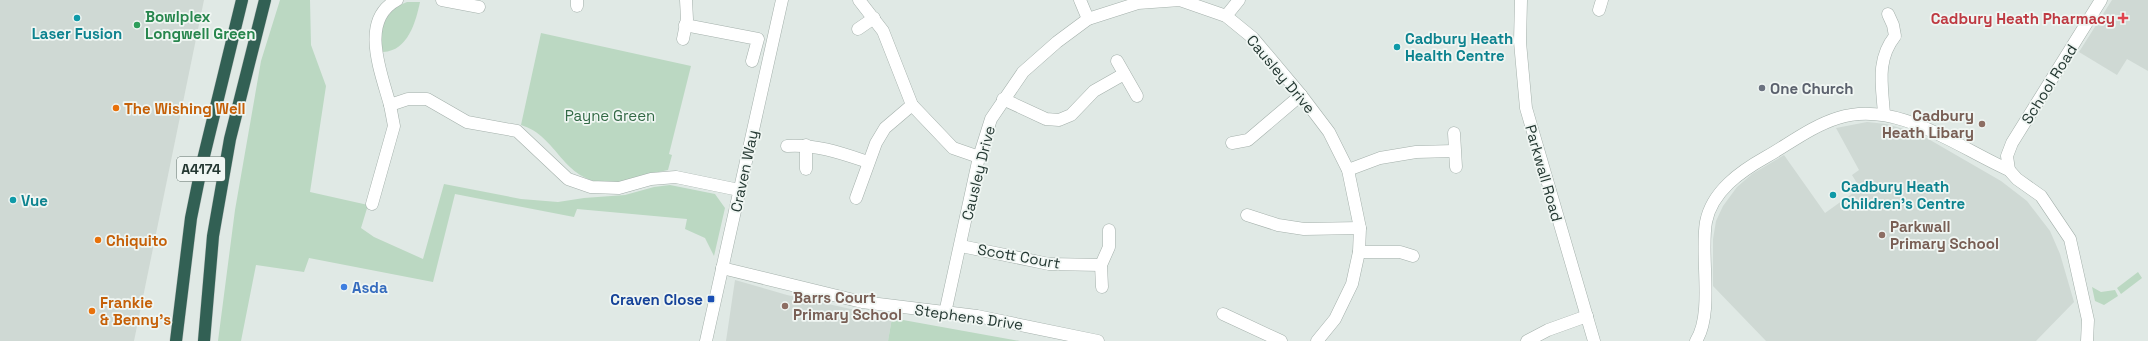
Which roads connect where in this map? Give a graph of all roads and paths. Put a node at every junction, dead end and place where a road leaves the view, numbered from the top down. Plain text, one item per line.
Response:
1 (242, 0) edge
2 (265, 0) edge
3 (397, 0) edge
4 (442, 0) edge
5 (686, 0) edge
6 (782, 0) edge
7 (858, 0) edge
8 (1080, 0) edge
9 (1239, 0) edge
10 (1520, 0) edge
11 (2101, 0) edge
12 (479, 7) dead end
13 (1888, 14) dead end
14 (1226, 16) junction
15 (874, 18) junction
16 (1088, 19) junction
17 (686, 25) junction
18 (858, 29) dead end
19 (683, 39) dead end
20 (752, 60) dead end
21 (1117, 61) dead end
22 (1124, 74) junction
23 (1301, 95) junction
24 (1137, 96) dead end
25 (1003, 99) junction
26 (390, 105) junction
27 (912, 105) junction
28 (1884, 114) junction
29 (1454, 133) dead end
30 (1232, 143) dead end
31 (806, 145) junction
32 (787, 146) dead end
33 (1454, 151) junction
34 (979, 157) junction
35 (868, 162) junction
36 (1456, 167) dead end
37 (806, 169) dead end
38 (1348, 170) junction
39 (2009, 170) junction
40 (739, 190) junction
41 (856, 198) dead end
42 (372, 204) dead end
43 (1247, 215) dead end
44 (1360, 228) junction
45 (1109, 230) dead end
46 (961, 246) junction
47 (1359, 252) junction
48 (1413, 256) dead end
49 (1101, 265) junction
50 (722, 268) junction
51 (1102, 287) dead end
52 (945, 313) junction
53 (1223, 314) dead end
54 (1587, 316) junction
55 (176, 341) edge
56 (204, 341) edge
57 (706, 341) edge
58 (1098, 341) edge
59 (1281, 341) edge
60 (1317, 341) edge
61 (1528, 341) edge
62 (1594, 341) edge
63 (1696, 341) edge
64 (2087, 341) edge

1 - 55 highway, A4174
2 - 56 highway, A4174
3 - 26 street
4 - 12 street
5 - 17 street
6 - 40 street, Craven Way
7 - 15 street
8 - 16 street
9 - 14 street
10 - 54 street, Parkwall Road
11 - 39 street, School Road
13 - 28 street
14 - 16 street, Causley Drive
14 - 23 street, Causley Drive
15 - 18 street
15 - 27 street
16 - 25 street, Causley Drive
17 - 19 street
17 - 20 street
21 - 22 street
22 - 24 street
22 - 25 street
23 - 30 street
23 - 38 street, Causley Drive
25 - 34 street, Causley Drive
26 - 40 street
26 - 42 street
27 - 34 street
27 - 35 street
28 - 39 street
28 - 63 street
29 - 33 street
31 - 32 street
31 - 35 street
31 - 37 street
33 - 36 street
33 - 38 street
34 - 46 street, Causley Drive
35 - 41 street
38 - 44 street, Causley Drive
39 - 64 street
40 - 50 street, Craven Way
43 - 44 street
44 - 47 street, Causley Drive
45 - 49 street
46 - 49 street, Scott Court
46 - 52 street, Causley Drive
47 - 48 street
47 - 60 street, Causley Drive
49 - 51 street
50 - 52 street, Stephens Drive
50 - 57 street, Craven Way
52 - 58 street, Stephens Drive
53 - 59 street
54 - 61 street
54 - 62 street, Parkwall Road

